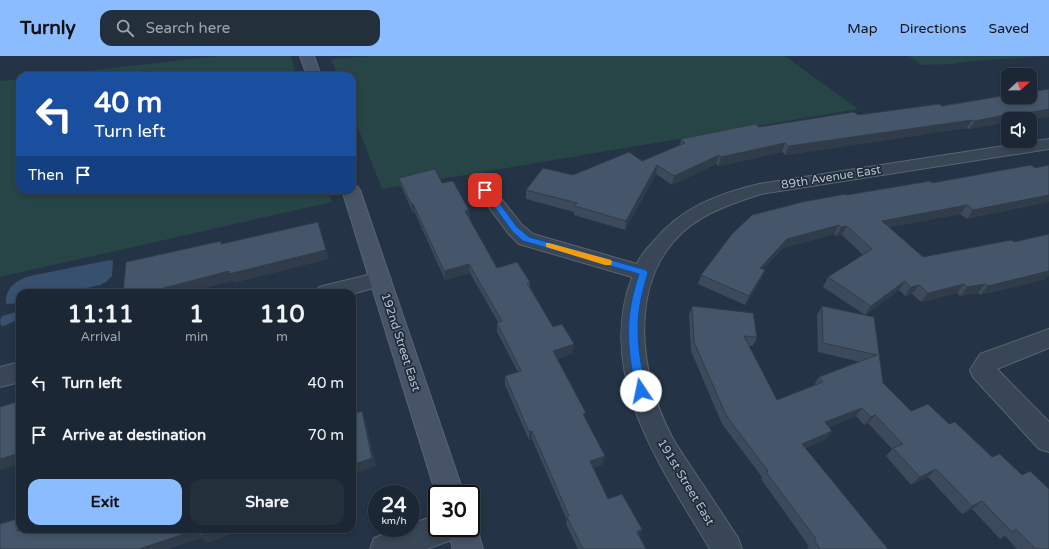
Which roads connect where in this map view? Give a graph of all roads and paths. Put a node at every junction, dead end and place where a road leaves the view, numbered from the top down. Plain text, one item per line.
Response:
1 (307, 56) edge
2 (313, 72) edge
3 (1049, 144) edge
4 (485, 190) dead end
5 (352, 194) edge
6 (643, 273) junction
7 (380, 279) junction
8 (342, 289) edge
9 (1049, 338) edge
10 (16, 373) edge
11 (0, 377) edge
12 (1049, 440) edge
13 (447, 485) edge
14 (428, 533) edge
15 (465, 537) edge
16 (385, 549) edge
17 (468, 549) edge
18 (727, 549) edge

1 - 2 street
3 - 6 street, 89th Avenue East
4 - 6 street
5 - 7 street, 192nd Street East
6 - 18 street, 191st Street East
7 - 8 street
7 - 13 street, 192nd Street East
9 - 12 street
10 - 11 street
14 - 16 street
15 - 17 street

